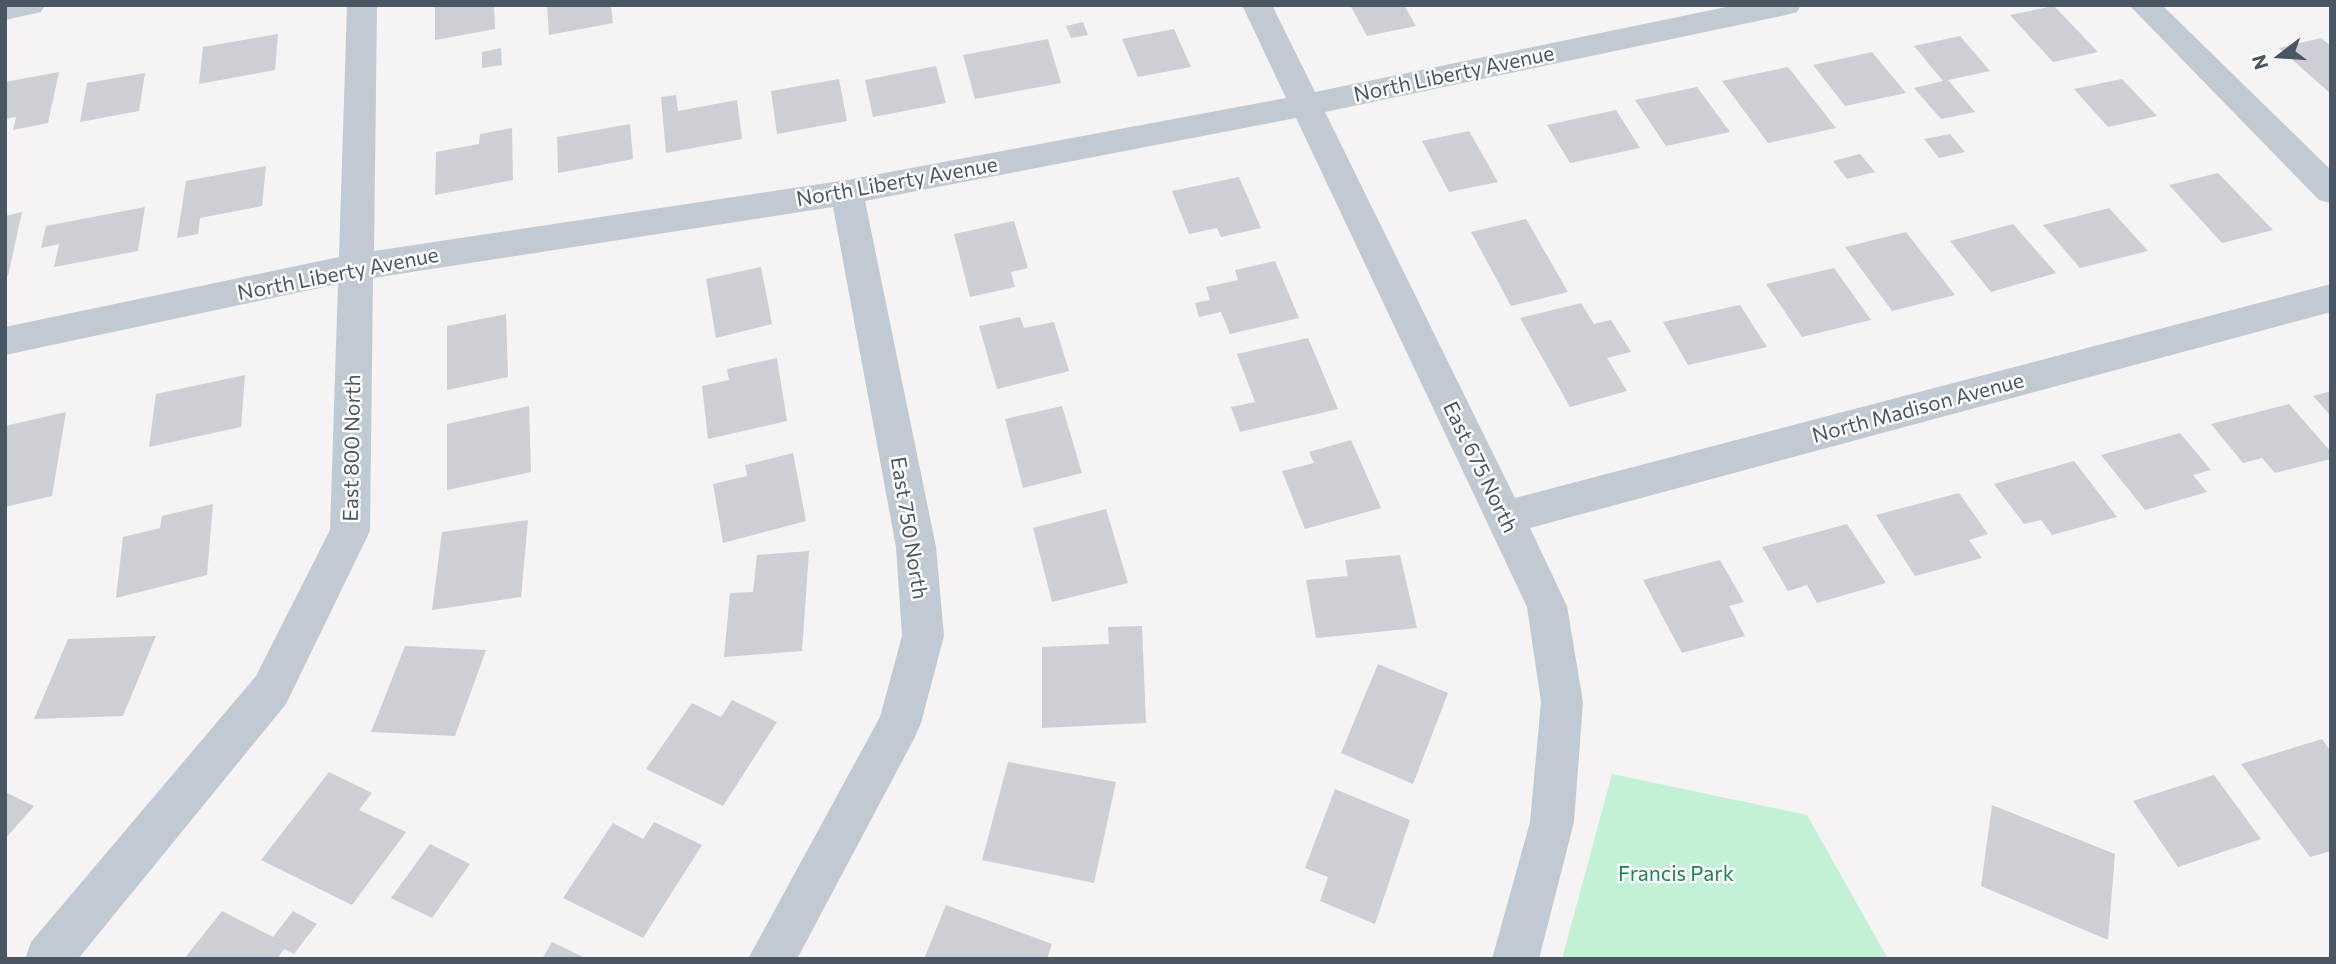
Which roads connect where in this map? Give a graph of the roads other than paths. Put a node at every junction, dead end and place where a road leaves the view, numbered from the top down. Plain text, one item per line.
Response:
1 (30, 5) edge
2 (362, 5) edge
3 (1256, 5) edge
4 (1786, 5) edge
5 (2144, 5) edge
6 (5, 9) edge
7 (1305, 105) junction
8 (2331, 191) edge
9 (847, 192) junction
10 (356, 267) junction
11 (2331, 298) edge
12 (5, 341) edge
13 (1504, 518) junction
14 (48, 959) edge
15 (771, 959) edge
16 (1515, 959) edge

1 - 6 street
2 - 10 street, East 800 North
3 - 7 street, East 675 North
4 - 7 street, North Liberty Avenue
5 - 8 street
7 - 9 street, North Liberty Avenue
7 - 13 street, East 675 North
9 - 10 street, North Liberty Avenue
9 - 15 street, East 750 North
10 - 12 street, North Liberty Avenue
10 - 14 street, East 800 North
11 - 13 street, North Madison Avenue
13 - 16 street, East 675 North

